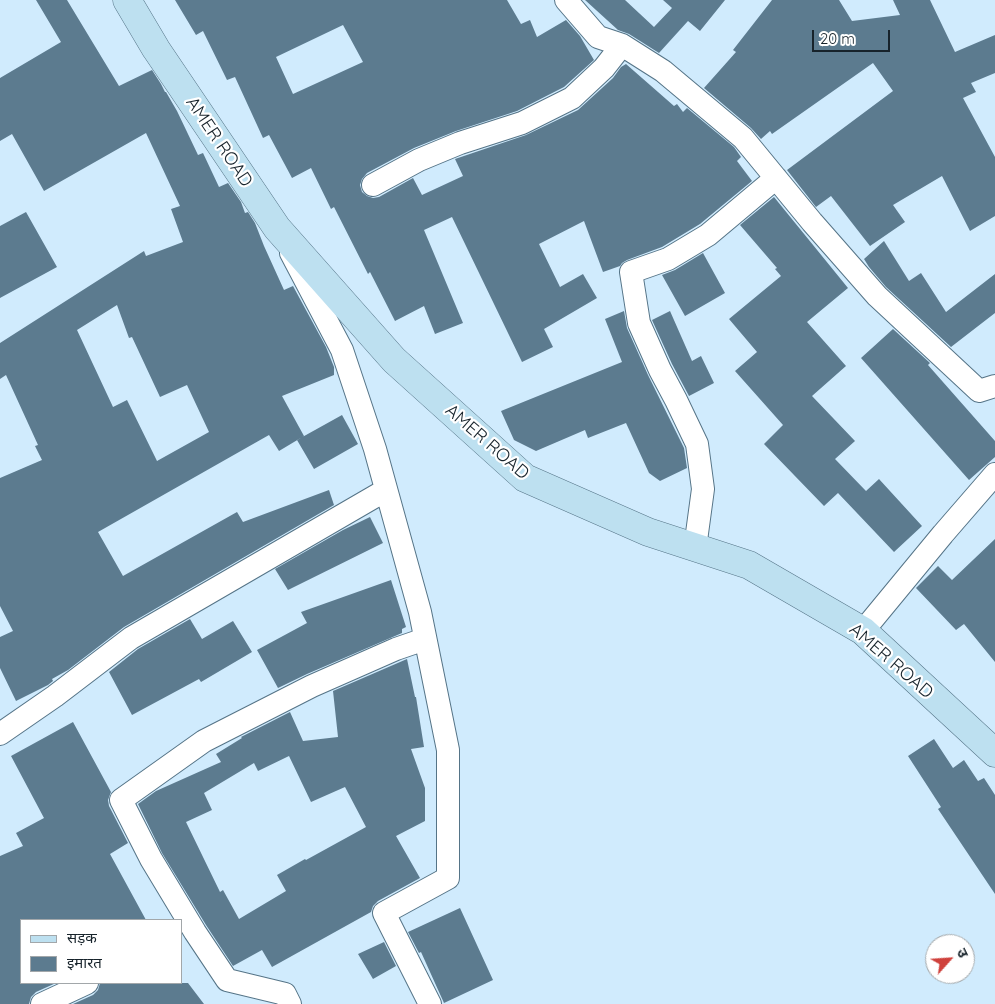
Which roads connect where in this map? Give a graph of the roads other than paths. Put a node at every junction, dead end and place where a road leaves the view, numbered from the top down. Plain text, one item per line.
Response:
1 (127, 0) edge
2 (566, 0) edge
3 (622, 45) junction
4 (776, 178) junction
5 (373, 185) dead end
6 (277, 228) junction
7 (995, 386) edge
8 (995, 474) edge
9 (386, 490) junction
10 (695, 548) junction
11 (862, 631) junction
12 (425, 639) junction
13 (0, 734) edge
14 (995, 753) edge
15 (181, 919) edge
16 (182, 922) edge
17 (188, 934) edge
18 (85, 984) edge
19 (42, 1004) edge
20 (290, 1004) edge
21 (430, 1004) edge

1 - 6 main road, AMER ROAD
2 - 3 street
3 - 4 street
3 - 5 street
4 - 7 street
4 - 10 street
6 - 9 street
6 - 10 main road, AMER ROAD
8 - 11 street
9 - 12 street
9 - 13 street
10 - 11 main road, AMER ROAD
11 - 14 main road, AMER ROAD
12 - 15 street
12 - 21 street
16 - 17 street
17 - 20 street
18 - 19 street

